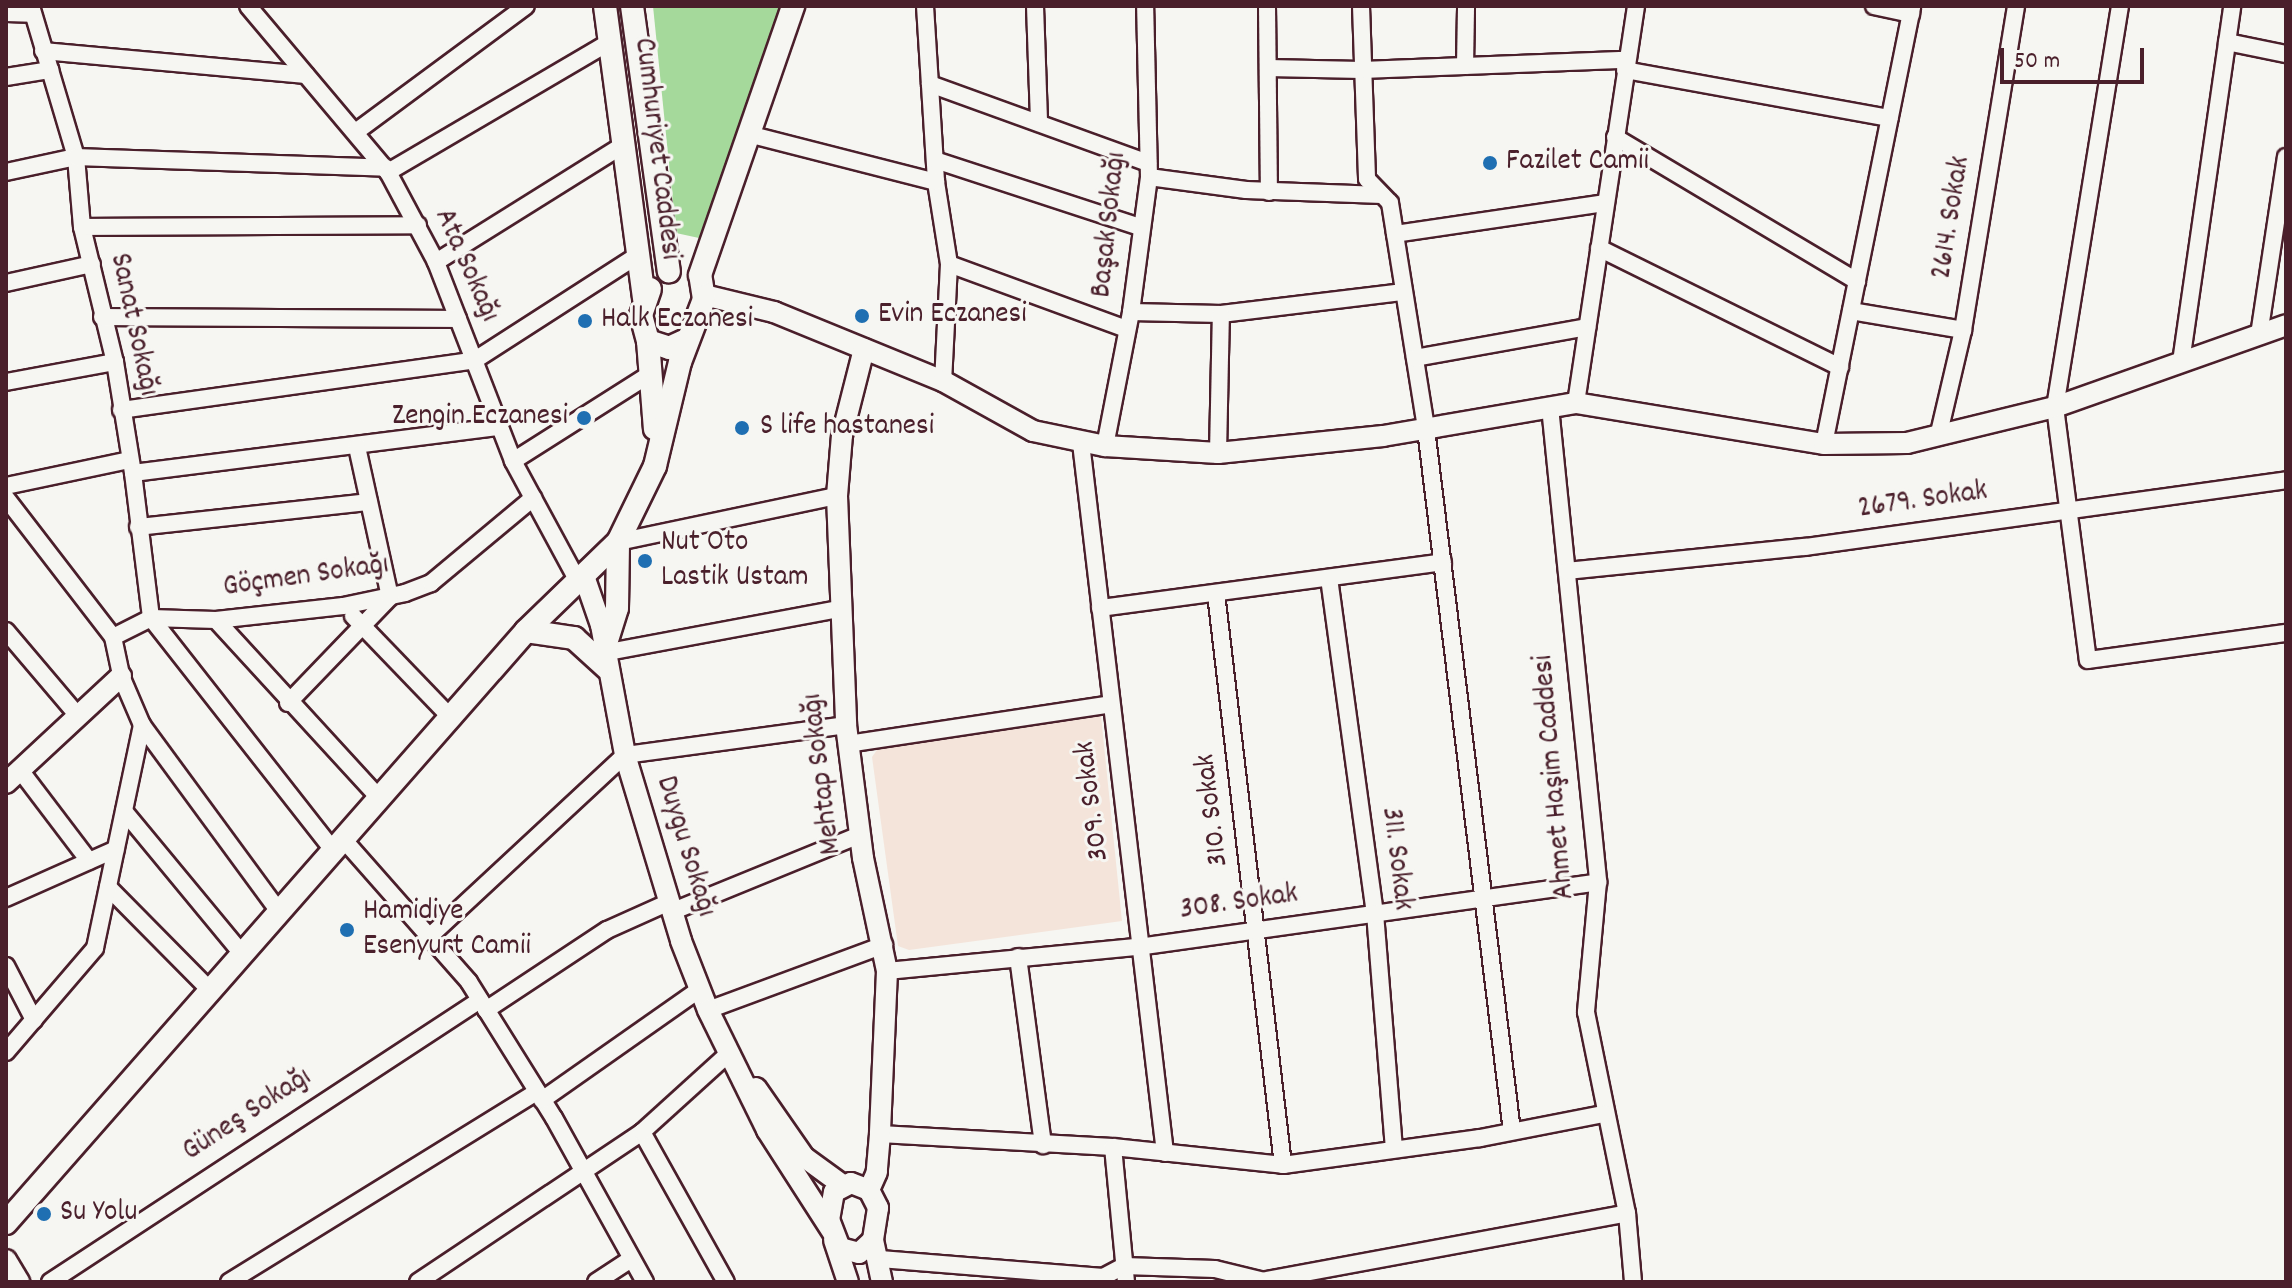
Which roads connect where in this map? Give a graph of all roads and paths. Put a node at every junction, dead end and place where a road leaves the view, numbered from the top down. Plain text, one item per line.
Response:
1 (248, 6) edge
2 (526, 6) edge
3 (605, 6) edge
4 (632, 6) edge
5 (793, 6) edge
6 (925, 6) edge
7 (1035, 6) edge
8 (1145, 6) edge
9 (1267, 6) edge
10 (1361, 6) edge
11 (1466, 6) edge
12 (1636, 6) edge
13 (1874, 6) edge
14 (2016, 6) edge
15 (2120, 6) edge
16 (2232, 6) edge
17 (31, 10) edge
18 (1912, 10) edge
19 (6, 13) edge
20 (611, 41) junction
21 (2227, 42) junction
22 (43, 51) junction
23 (2286, 54) edge
24 (1626, 65) junction
25 (1465, 66) junction
26 (1268, 68) junction
27 (50, 70) junction
28 (1362, 70) junction
29 (306, 75) junction
30 (6, 77) edge
31 (930, 84) junction
32 (1890, 118) junction
33 (1039, 123) junction
34 (357, 131) junction
35 (752, 135) junction
36 (1615, 137) junction
37 (625, 144) junction
38 (76, 157) junction
39 (2286, 157) edge
40 (935, 160) junction
41 (387, 170) junction
42 (1148, 170) junction
43 (6, 172) edge
44 (936, 182) junction
45 (1269, 192) junction
46 (1382, 195) junction
47 (1605, 203) junction
48 (418, 225) junction
49 (82, 227) junction
50 (1140, 227) junction
51 (1395, 234) junction
52 (1599, 248) junction
53 (638, 255) junction
54 (436, 262) junction
55 (92, 264) junction
56 (949, 264) junction
57 (669, 271) junction
58 (1857, 281) junction
59 (6, 283) edge
60 (702, 285) junction
61 (1404, 292) junction
62 (644, 300) junction
63 (1851, 311) junction
64 (1131, 312) junction
65 (1221, 314) junction
66 (102, 317) junction
67 (458, 319) junction
68 (2286, 325) edge
69 (1587, 327) junction
70 (1124, 328) junction
71 (1963, 330) junction
72 (2259, 335) junction
73 (688, 339) junction
74 (648, 341) junction
75 (864, 349) junction
76 (1415, 358) junction
77 (475, 360) junction
78 (115, 362) junction
79 (2181, 362) junction
80 (1840, 367) junction
81 (650, 374) junction
82 (943, 381) junction
83 (6, 382) edge
84 (1576, 403) junction
85 (1550, 407) junction
86 (2055, 407) junction
87 (121, 410) junction
88 (499, 427) junction
89 (1426, 429) junction
90 (1938, 437) junction
91 (1081, 443) junction
92 (1824, 444) junction
93 (1105, 446) junction
94 (357, 447) junction
95 (1218, 453) junction
96 (513, 461) junction
97 (131, 466) junction
98 (655, 466) junction
99 (2286, 480) edge
100 (6, 486) edge
101 (837, 496) junction
102 (6, 498) edge
103 (533, 498) junction
104 (369, 502) junction
105 (2069, 510) junction
106 (138, 527) junction
107 (618, 542) junction
108 (1443, 562) junction
109 (1567, 571) junction
110 (1329, 578) junction
111 (579, 580) junction
112 (1216, 593) junction
113 (390, 597) junction
114 (343, 606) junction
115 (1100, 608) junction
116 (838, 609) junction
117 (151, 618) junction
118 (216, 620) junction
119 (360, 625) junction
120 (6, 631) edge
121 (526, 631) junction
122 (2286, 633) edge
123 (113, 637) junction
124 (605, 660) junction
125 (121, 676) junction
126 (288, 703) junction
127 (1111, 704) junction
128 (78, 716) junction
129 (452, 719) junction
130 (142, 725) junction
131 (847, 735) junction
132 (625, 755) junction
133 (13, 777) edge
134 (379, 798) junction
135 (124, 811) junction
136 (860, 835) junction
137 (339, 846) junction
138 (116, 849) junction
139 (89, 861) junction
140 (1598, 882) junction
141 (108, 887) junction
142 (1486, 897) junction
143 (6, 898) edge
144 (669, 908) junction
145 (280, 913) junction
146 (1375, 913) junction
147 (1257, 930) junction
148 (429, 937) junction
149 (884, 945) junction
150 (1138, 947) junction
151 (243, 955) junction
152 (1018, 957) junction
153 (6, 966) edge
154 (887, 971) junction
155 (700, 989) junction
156 (211, 991) junction
157 (483, 1005) junction
158 (708, 1010) junction
159 (34, 1020) junction
160 (6, 1052) edge
161 (729, 1053) junction
162 (540, 1096) junction
163 (1604, 1114) junction
164 (1512, 1131) junction
165 (642, 1132) junction
166 (880, 1134) junction
167 (1043, 1145) junction
168 (1113, 1147) junction
169 (1394, 1149) junction
170 (1165, 1153) junction
171 (1283, 1165) junction
172 (583, 1174) junction
173 (841, 1184) junction
174 (869, 1190) junction
175 (1627, 1213) junction
176 (6, 1223) edge
177 (834, 1237) junction
178 (876, 1250) junction
179 (631, 1259) junction
180 (6, 1260) edge
181 (1125, 1274) edge
182 (1267, 1281) edge
183 (19, 1282) edge
184 (50, 1282) edge
185 (229, 1282) edge
186 (418, 1282) edge
187 (596, 1282) edge
188 (645, 1282) edge
189 (726, 1282) edge
190 (848, 1282) edge
191 (882, 1282) edge
192 (1633, 1282) edge

1 - 29 street, Ata Sokağı
2 - 34 street
3 - 20 main road, Cumhuriyet Caddesi
4 - 57 main road, Cumhuriyet Caddesi
5 - 35 main road
6 - 31 street
7 - 33 street
8 - 42 street, Başak Sokağı
9 - 26 street
10 - 28 street
11 - 25 street
12 - 24 street
13 - 18 street
14 - 71 street, 2614. Sokak
15 - 86 street
16 - 21 street
17 - 19 street
17 - 22 street, Sanat Sokağı
18 - 32 street
20 - 37 main road, Cumhuriyet Caddesi
20 - 41 street
21 - 23 street
21 - 79 street
22 - 27 street, Sanat Sokağı
22 - 29 street
24 - 25 street
24 - 32 street
24 - 36 street
25 - 28 street
26 - 28 street
26 - 45 street
27 - 30 street
27 - 38 street, Sanat Sokağı
28 - 46 street
29 - 34 street, Ata Sokağı
31 - 33 street
31 - 40 street
32 - 58 street
33 - 42 street
34 - 41 street, Ata Sokağı
35 - 44 street
35 - 60 main road
36 - 47 street
36 - 58 street
37 - 53 main road, Cumhuriyet Caddesi
37 - 54 street
38 - 41 street
38 - 43 street
38 - 49 street, Sanat Sokağı
39 - 72 street
40 - 44 street
40 - 50 street
41 - 48 street, Ata Sokağı
42 - 45 street
42 - 50 street, Başak Sokağı
44 - 56 street
45 - 46 street
46 - 51 street
47 - 51 street
47 - 52 street
48 - 49 street
48 - 54 street, Ata Sokağı
49 - 55 street, Sanat Sokağı
50 - 64 street, Başak Sokağı
51 - 61 street
52 - 69 street
52 - 80 street
53 - 62 main road, Cumhuriyet Caddesi
53 - 77 street
54 - 67 street, Ata Sokağı
55 - 59 street
55 - 66 street, Sanat Sokağı
56 - 70 street
56 - 82 street
57 - 60 main road
57 - 62 main road
58 - 63 street
60 - 73 main road
60 - 75 street
61 - 65 street
61 - 76 street
62 - 74 main road
63 - 71 street
63 - 80 street
64 - 65 street
64 - 70 street, Başak Sokağı
65 - 95 street
66 - 67 street
66 - 78 street, Sanat Sokağı
67 - 77 street, Ata Sokağı
68 - 72 street
69 - 76 street
69 - 84 street
70 - 93 street, Başak Sokağı
71 - 90 street, 2614. Sokak
72 - 79 street
73 - 74 main road
73 - 98 main road
74 - 81 main road
75 - 82 street
75 - 101 street, Mehtap Sokağı
76 - 89 street
77 - 87 street
77 - 88 street, Ata Sokağı
78 - 83 street
78 - 87 street, Sanat Sokağı
79 - 86 street
80 - 92 street
81 - 96 street
81 - 98 main road
82 - 91 street
84 - 85 street
84 - 92 street
85 - 89 street
85 - 109 street, Ahmet Haşim Caddesi
86 - 90 street
86 - 105 street
87 - 97 street, Sanat Sokağı
88 - 94 street
88 - 96 street, Ata Sokağı
89 - 95 street
89 - 108 street
90 - 92 street
91 - 93 street
91 - 115 street, 309. Sokak
93 - 95 street
94 - 97 street
94 - 104 street
96 - 103 street, Ata Sokağı
97 - 100 street
97 - 106 street, Sanat Sokağı
98 - 107 main road
99 - 105 street, 2679. Sokak
101 - 107 street
101 - 116 street, Mehtap Sokağı
102 - 123 street
103 - 111 street, Ata Sokağı
103 - 113 street, Göçmen Sokağı
104 - 106 street
104 - 113 street
105 - 109 street, 2679. Sokak
105 - 122 street
106 - 117 street, Sanat Sokağı
107 - 111 main road
107 - 124 main road
108 - 110 street
108 - 142 street
109 - 140 street, Ahmet Haşim Caddesi
110 - 112 street
110 - 146 street, 311. Sokak
111 - 121 main road
111 - 124 street, Duygu Sokağı
112 - 115 street
112 - 147 street, 310. Sokak
113 - 114 street, Göçmen Sokağı
113 - 119 street
114 - 118 street, Göçmen Sokağı
114 - 119 street
115 - 127 street, 309. Sokak
116 - 124 street
116 - 131 street, Mehtap Sokağı
117 - 118 street, Göçmen Sokağı
117 - 123 street
117 - 137 street
118 - 126 street
119 - 126 street
119 - 129 street
120 - 128 street
121 - 124 main road
121 - 129 main road
123 - 125 street
124 - 132 street, Duygu Sokağı
125 - 128 street
125 - 130 street
126 - 134 street
127 - 131 street
127 - 150 street, 309. Sokak
128 - 133 street
129 - 134 main road
130 - 135 street
130 - 145 street
131 - 132 street
131 - 136 street, Mehtap Sokağı
132 - 144 street, Duygu Sokağı
132 - 148 street
133 - 139 street
134 - 137 main road
135 - 138 street
135 - 151 street
136 - 144 street, Güneş Sokağı
136 - 149 street, Mehtap Sokağı
137 - 145 main road
137 - 148 street
138 - 139 street
138 - 141 street
139 - 143 street
140 - 142 street, 308. Sokak
140 - 163 street, Ahmet Haşim Caddesi
141 - 156 street
141 - 159 street
142 - 146 street, 308. Sokak
142 - 164 street
144 - 155 street, Duygu Sokağı
144 - 157 street, Güneş Sokağı
145 - 151 main road
146 - 147 street, 308. Sokak
146 - 169 street, 311. Sokak
147 - 150 street, 308. Sokak
147 - 171 street, 310. Sokak
148 - 157 street
149 - 154 street, Mehtap Sokağı
149 - 158 street
150 - 152 street, 308. Sokak
150 - 170 street, 309. Sokak
151 - 156 main road
152 - 154 street, 308. Sokak
152 - 167 street
153 - 159 street
154 - 166 street, Mehtap Sokağı
155 - 158 street, Duygu Sokağı
155 - 162 street
156 - 176 main road
157 - 162 street
157 - 184 street, Güneş Sokağı
158 - 161 street, Duygu Sokağı
159 - 160 street
161 - 165 street
161 - 173 street
161 - 177 street
162 - 172 street
162 - 185 street
163 - 164 street
163 - 175 street, Ahmet Haşim Caddesi
164 - 169 street
165 - 172 street
165 - 189 street
166 - 167 street
166 - 174 street, Mehtap Sokağı
167 - 168 street
168 - 170 street
168 - 181 street
169 - 171 street
170 - 171 street
172 - 179 street
172 - 186 street
173 - 174 street
173 - 177 street
174 - 178 street
175 - 182 street
175 - 192 street, Ahmet Haşim Caddesi
177 - 178 street
177 - 190 street
178 - 181 street
178 - 191 street
179 - 187 street
179 - 188 street
180 - 183 street
181 - 182 street

